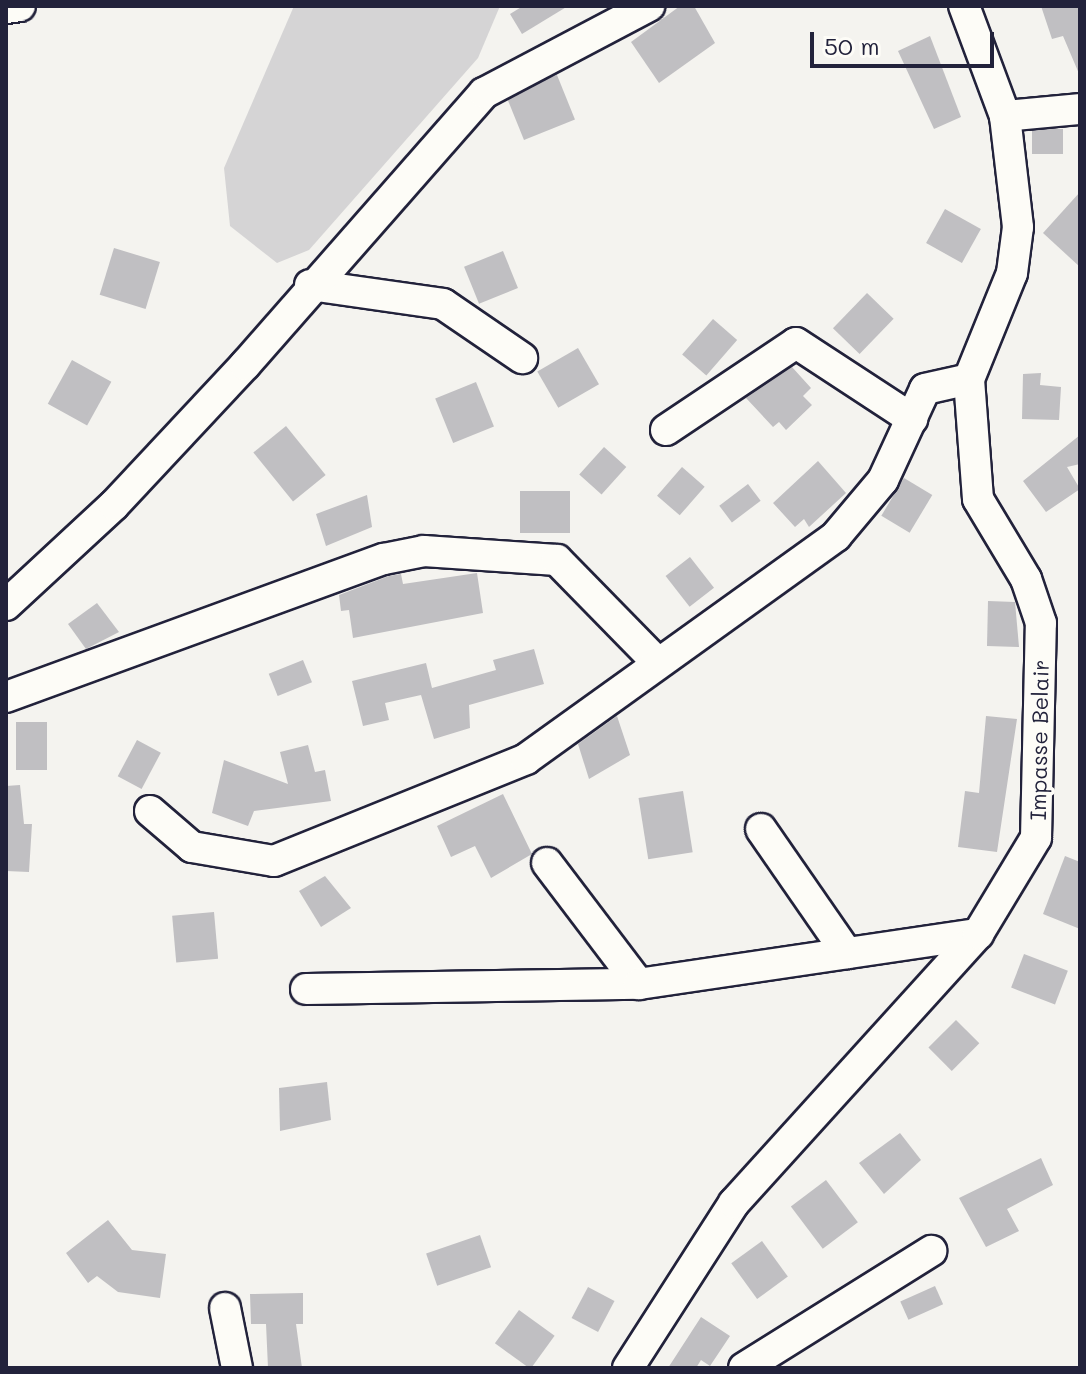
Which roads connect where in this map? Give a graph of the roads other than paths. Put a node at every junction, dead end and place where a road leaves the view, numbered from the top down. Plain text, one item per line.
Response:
1 (20, 6) edge
2 (649, 6) edge
3 (964, 6) edge
4 (6, 8) edge
5 (1080, 109) edge
6 (1005, 116) junction
7 (310, 285) junction
8 (522, 358) dead end
9 (969, 379) junction
10 (912, 419) junction
11 (666, 430) dead end
12 (6, 605) edge
13 (655, 660) junction
14 (6, 697) edge
15 (150, 811) dead end
16 (761, 829) dead end
17 (547, 863) dead end
18 (978, 934) junction
19 (847, 953) junction
20 (639, 984) junction
21 (306, 989) dead end
22 (931, 1251) dead end
23 (225, 1308) dead end
24 (237, 1368) edge
25 (628, 1368) edge
26 (744, 1368) edge

1 - 4 street
2 - 7 street
3 - 6 street, Impasse Belair
5 - 6 street
6 - 9 street, Impasse Belair
7 - 8 street
7 - 12 street
9 - 10 street
9 - 18 street, Impasse Belair
10 - 11 street
10 - 13 street
13 - 14 street
13 - 15 street
16 - 19 street
17 - 20 street
18 - 19 street
18 - 25 street, Impasse Belair
19 - 20 street
20 - 21 street
22 - 26 street
23 - 24 street

